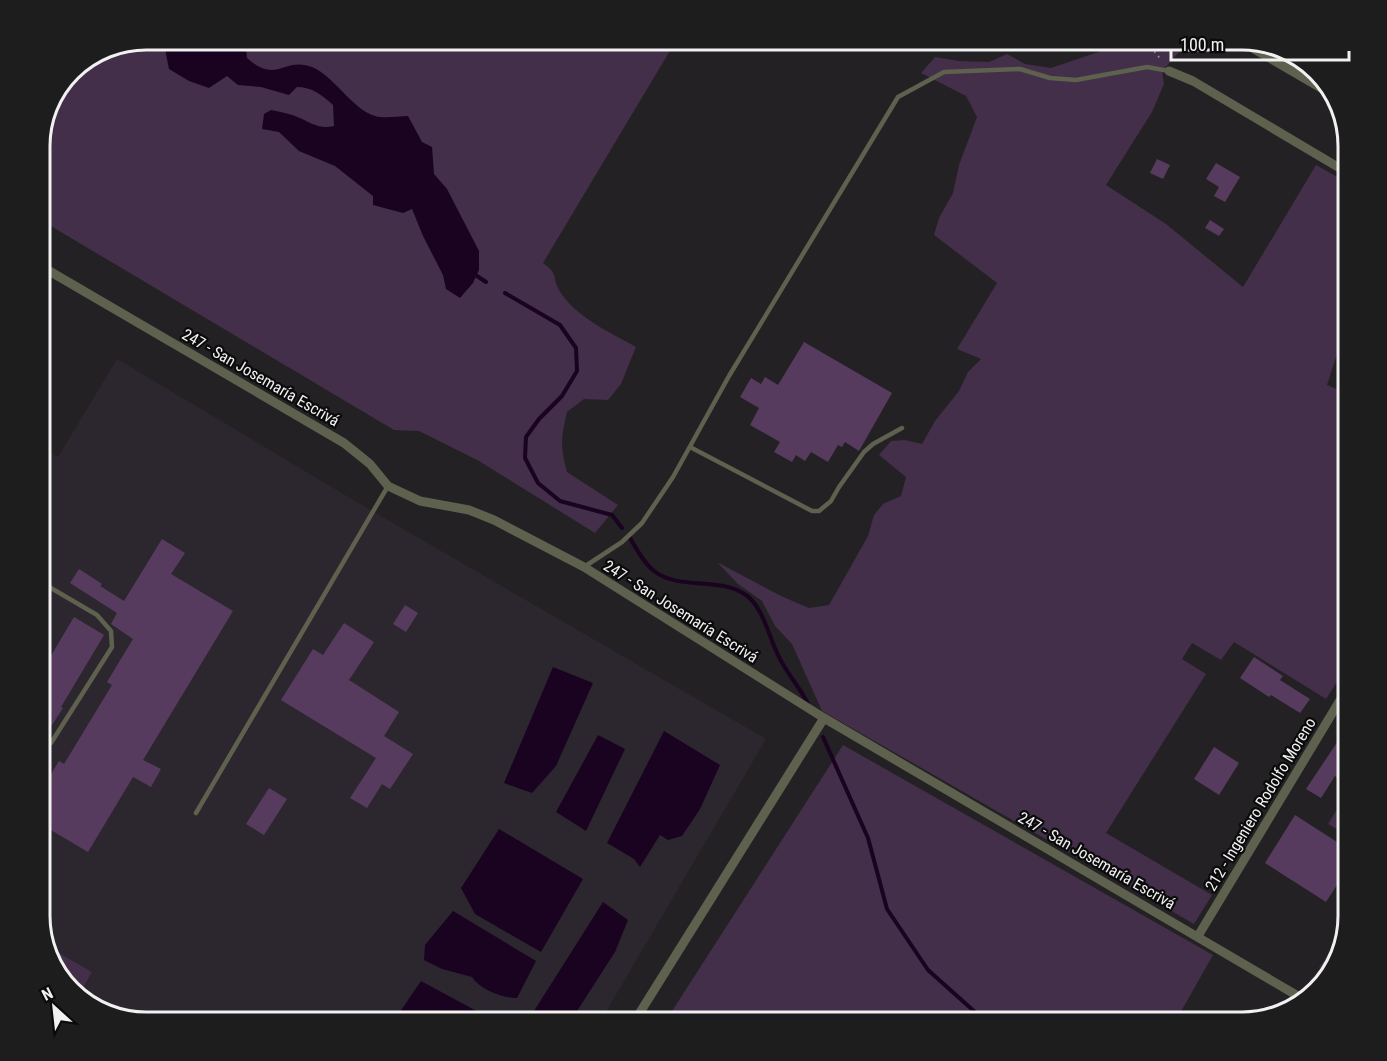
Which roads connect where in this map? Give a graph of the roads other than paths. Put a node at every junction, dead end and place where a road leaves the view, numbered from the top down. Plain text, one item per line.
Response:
1 (1258, 51) edge
2 (1169, 71) joint
3 (1316, 85) edge
4 (1338, 167) edge
5 (50, 271) edge
6 (902, 428) dead end
7 (690, 447) junction
8 (388, 486) junction
9 (584, 567) junction
10 (50, 587) edge
11 (1338, 704) edge
12 (824, 718) junction
13 (51, 743) dead end
14 (196, 813) dead end
15 (1198, 936) junction
16 (1296, 994) edge
17 (640, 1012) edge

1 - 3 street
2 - 4 street
2 - 7 lane
5 - 8 street, 247 - San Josemaría Escrivá
6 - 7 lane
7 - 9 lane
8 - 9 street, 247 - San Josemaría Escrivá
8 - 14 lane
9 - 12 street, 247 - San Josemaría Escrivá
10 - 13 lane
11 - 15 street, 212 - Ingeniero Rodolfo Moreno
12 - 15 street, 247 - San Josemaría Escrivá
12 - 17 street
15 - 16 street, 247 - San Josemaría Escrivá

